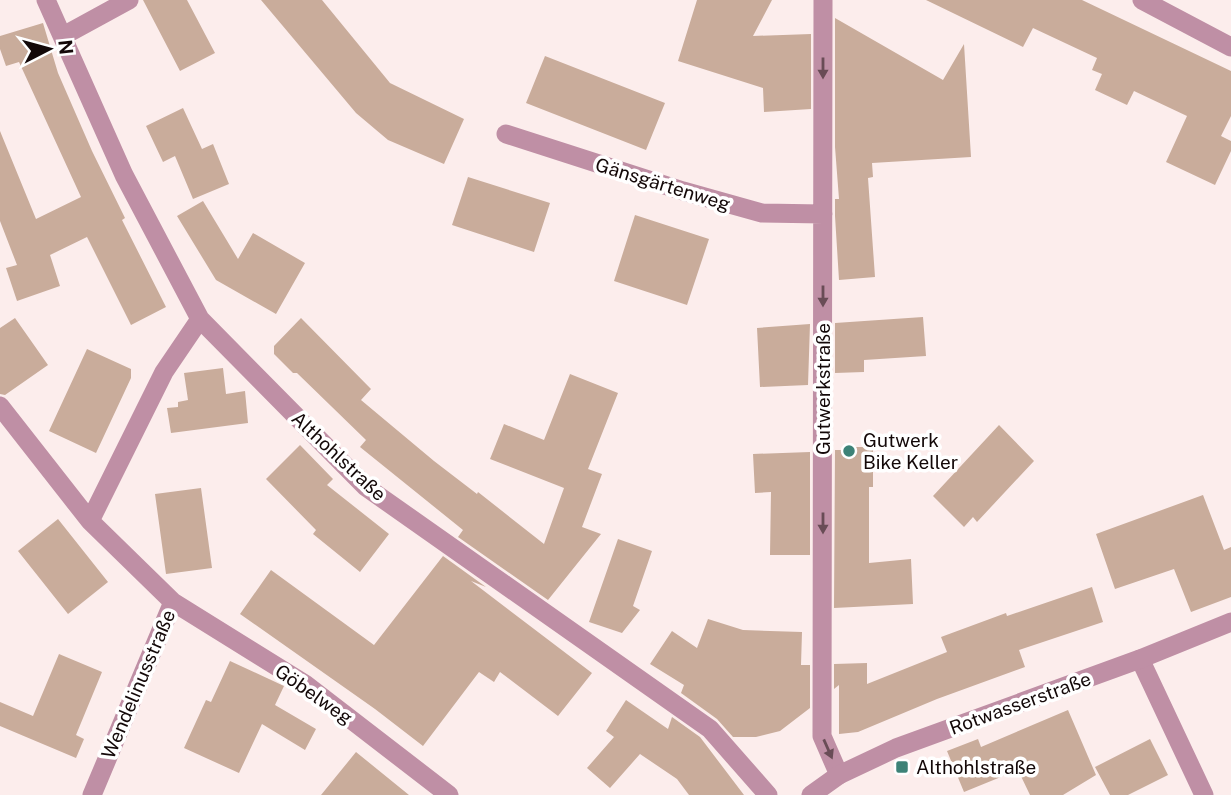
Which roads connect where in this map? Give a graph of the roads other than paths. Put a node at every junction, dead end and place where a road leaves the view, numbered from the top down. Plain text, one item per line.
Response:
1 (46, 0) edge
2 (129, 0) edge
3 (822, 0) edge
4 (1142, 0) edge
5 (62, 36) junction
6 (1231, 47) edge
7 (506, 134) dead end
8 (823, 214) junction
9 (200, 319) junction
10 (0, 406) edge
11 (90, 521) junction
12 (173, 602) junction
13 (1231, 622) edge
14 (1140, 659) junction
15 (839, 775) junction
16 (813, 794) edge
17 (92, 795) edge
18 (449, 795) edge
19 (768, 795) edge
20 (1204, 795) edge

1 - 5 street, Althohlstraße
2 - 5 street
3 -> 8 street, Gutwerkstraße
4 - 6 street
5 - 9 street, Althohlstraße
7 - 8 street, Gänsgärtenweg
8 -> 15 street, Gutwerkstraße
9 - 11 street
9 - 19 street, Althohlstraße
10 - 11 street, Wendelinusstraße
11 - 12 street, Wendelinusstraße
12 - 17 street, Wendelinusstraße
12 - 18 street, Göbelweg
13 - 14 street, Rotwasserstraße
14 - 15 street, Rotwasserstraße
14 - 20 street
15 - 16 street, Rotwasserstraße

